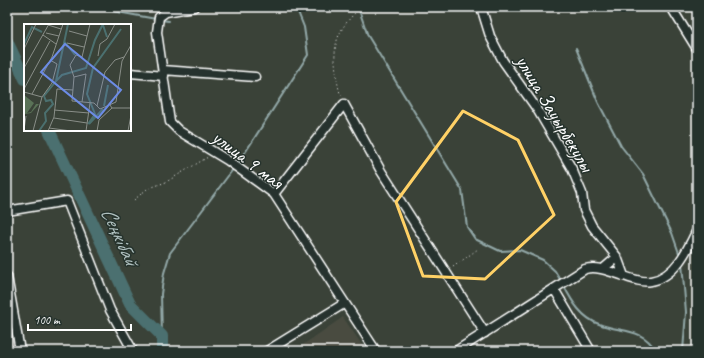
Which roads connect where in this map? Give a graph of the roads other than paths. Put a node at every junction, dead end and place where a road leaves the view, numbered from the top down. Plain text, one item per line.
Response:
1 (194, 7) edge
2 (481, 7) edge
3 (671, 7) edge
4 (697, 49) edge
5 (131, 73) edge
6 (163, 73) junction
7 (255, 77) dead end
8 (274, 194) junction
9 (7, 211) edge
10 (697, 230) edge
11 (617, 257) junction
12 (603, 269) junction
13 (7, 276) edge
14 (624, 276) junction
15 (554, 289) junction
16 (344, 303) junction
17 (485, 333) junction
18 (20, 351) edge
19 (133, 351) edge
20 (267, 351) edge
21 (376, 351) edge
22 (456, 351) edge
23 (590, 351) edge

1 - 6 street, улица 9 мая
2 - 11 street, улица Зауырбекулы
3 - 4 street
5 - 6 street
6 - 7 street
6 - 8 street, улица 9 мая
8 - 16 street, улица 9 мая
8 - 17 street
9 - 19 street
10 - 14 street
11 - 12 street
11 - 14 street, улица Зауырбекулы
12 - 14 street
12 - 15 street
13 - 18 street
15 - 17 street
15 - 23 street
16 - 20 street
16 - 21 street, улица 9 мая
17 - 22 street

